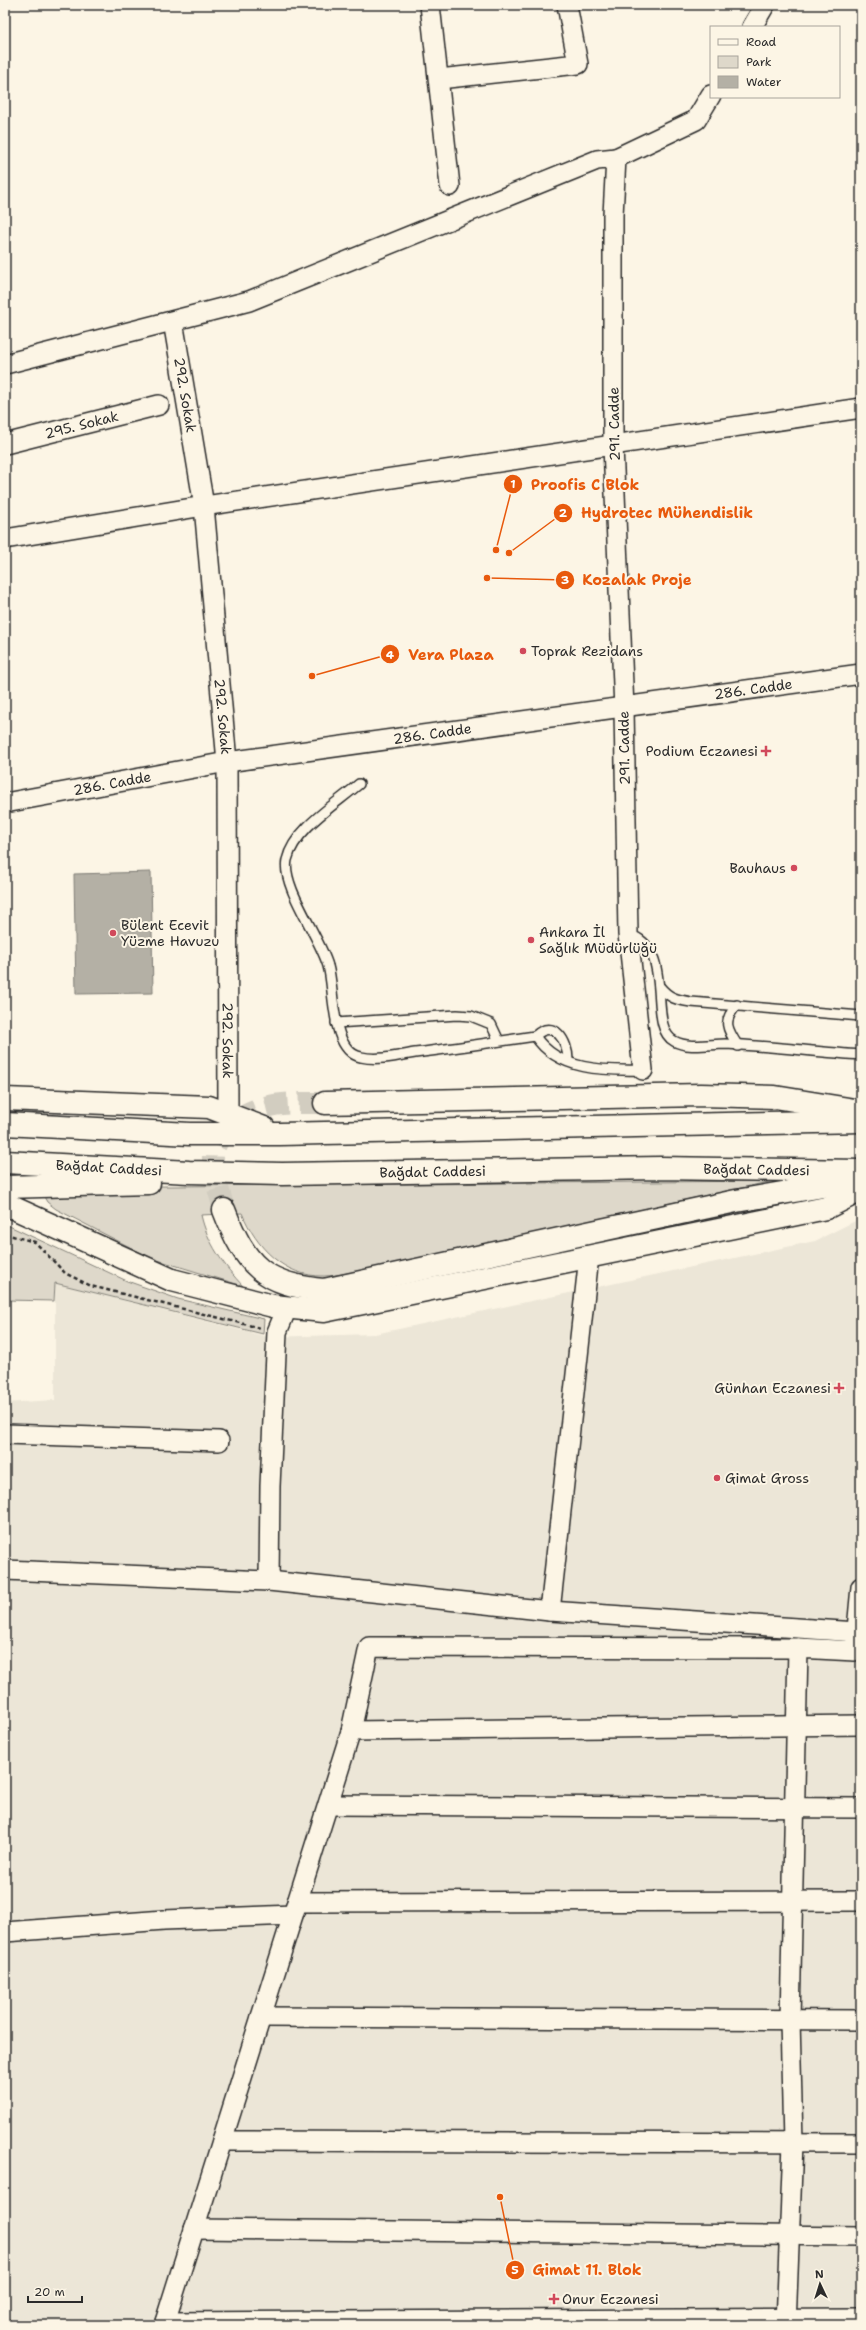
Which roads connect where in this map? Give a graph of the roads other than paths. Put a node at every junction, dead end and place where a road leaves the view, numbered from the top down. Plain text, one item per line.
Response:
1 (430, 5) edge
2 (567, 5) edge
3 (765, 5) edge
4 (753, 26) edge
5 (439, 79) junction
6 (710, 97) edge
7 (616, 158) junction
8 (450, 186) dead end
9 (173, 321) junction
10 (5, 364) edge
11 (159, 405) dead end
12 (861, 408) edge
13 (5, 444) edge
14 (613, 446) junction
15 (204, 506) junction
16 (5, 539) edge
17 (861, 674) edge
18 (624, 709) junction
19 (227, 762) junction
20 (359, 784) dead end
21 (5, 803) edge
22 (628, 934) junction
23 (660, 987) junction
24 (738, 1005) junction
25 (861, 1016) edge
26 (336, 1023) junction
27 (535, 1036) junction
28 (499, 1041) junction
29 (738, 1046) junction
30 (861, 1055) edge
31 (568, 1060) junction
32 (643, 1070) joint
33 (5, 1099) edge
34 (325, 1103) tunnel mouth
35 (861, 1111) edge
36 (228, 1115) junction
37 (861, 1121) edge
38 (5, 1124) edge
39 (280, 1134) junction
40 (5, 1162) edge
41 (861, 1171) edge
42 (282, 1174) junction
43 (861, 1179) edge
44 (5, 1187) edge
45 (861, 1190) edge
46 (5, 1204) edge
47 (224, 1210) tunnel mouth
48 (589, 1256) junction
49 (287, 1308) junction
50 (5, 1434) edge
51 (220, 1441) dead end
52 (5, 1570) edge
53 (268, 1580) junction
54 (861, 1587) edge
55 (550, 1611) junction
56 (857, 1632) junction
57 (798, 1648) junction
58 (861, 1725) edge
59 (796, 1726) junction
60 (351, 1731) junction
61 (328, 1805) junction
62 (796, 1807) junction
63 (861, 1808) edge
64 (794, 1901) junction
65 (861, 1901) edge
66 (295, 1908) junction
67 (5, 1932) edge
68 (261, 2018) junction
69 (790, 2020) junction
70 (861, 2020) edge
71 (222, 2141) junction
72 (793, 2143) junction
73 (861, 2143) edge
74 (194, 2229) junction
75 (790, 2236) junction
76 (861, 2236) edge
77 (861, 2318) edge
78 (786, 2321) edge
79 (165, 2323) edge

1 - 5 street
2 - 5 street
3 - 4 street
5 - 8 street
6 - 7 street
7 - 9 street
7 - 14 street, 291. Cadde
9 - 10 street
9 - 15 street, 292. Sokak
11 - 13 street, 295. Sokak
12 - 14 street
14 - 15 street
14 - 18 street, 291. Cadde
15 - 16 street
15 - 19 street, 292. Sokak
17 - 18 street, 286. Cadde
18 - 19 street, 286. Cadde
18 - 22 street, 291. Cadde
19 - 21 street, 286. Cadde
19 - 36 street, 292. Sokak
20 - 26 lane
22 - 23 lane
22 - 32 street, 291. Cadde
23 - 24 lane
23 - 29 lane
24 - 25 lane
24 - 29 lane
26 - 28 lane
26 - 28 lane
27 - 28 lane
27 - 31 lane
27 - 31 lane
29 - 30 lane
31 - 32 lane
33 - 36 main road
34 - 35 main road
36 - 39 main road
37 - 39 main road
38 - 39 main road
40 - 42 main road, Bağdat Caddesi
41 - 42 main road, Bağdat Caddesi
42 - 44 main road
43 - 47 main road
45 - 48 main road
46 - 49 main road
48 - 49 main road
48 - 55 street
49 - 53 street
50 - 51 street
52 - 53 street
53 - 55 street
54 - 56 street
55 - 56 street
56 - 57 street
57 - 59 street
57 - 60 street
58 - 59 street
59 - 60 street
59 - 62 street
60 - 61 street
61 - 62 street
61 - 66 street
62 - 63 street
62 - 64 street
64 - 65 street
64 - 66 street
64 - 69 street
66 - 67 street
66 - 68 street
68 - 69 street
68 - 71 street
69 - 70 street
69 - 72 street
71 - 72 street
71 - 74 street
72 - 73 street
72 - 75 street
74 - 75 street
74 - 79 street
75 - 76 street
75 - 78 street
77 - 78 street
78 - 79 street

